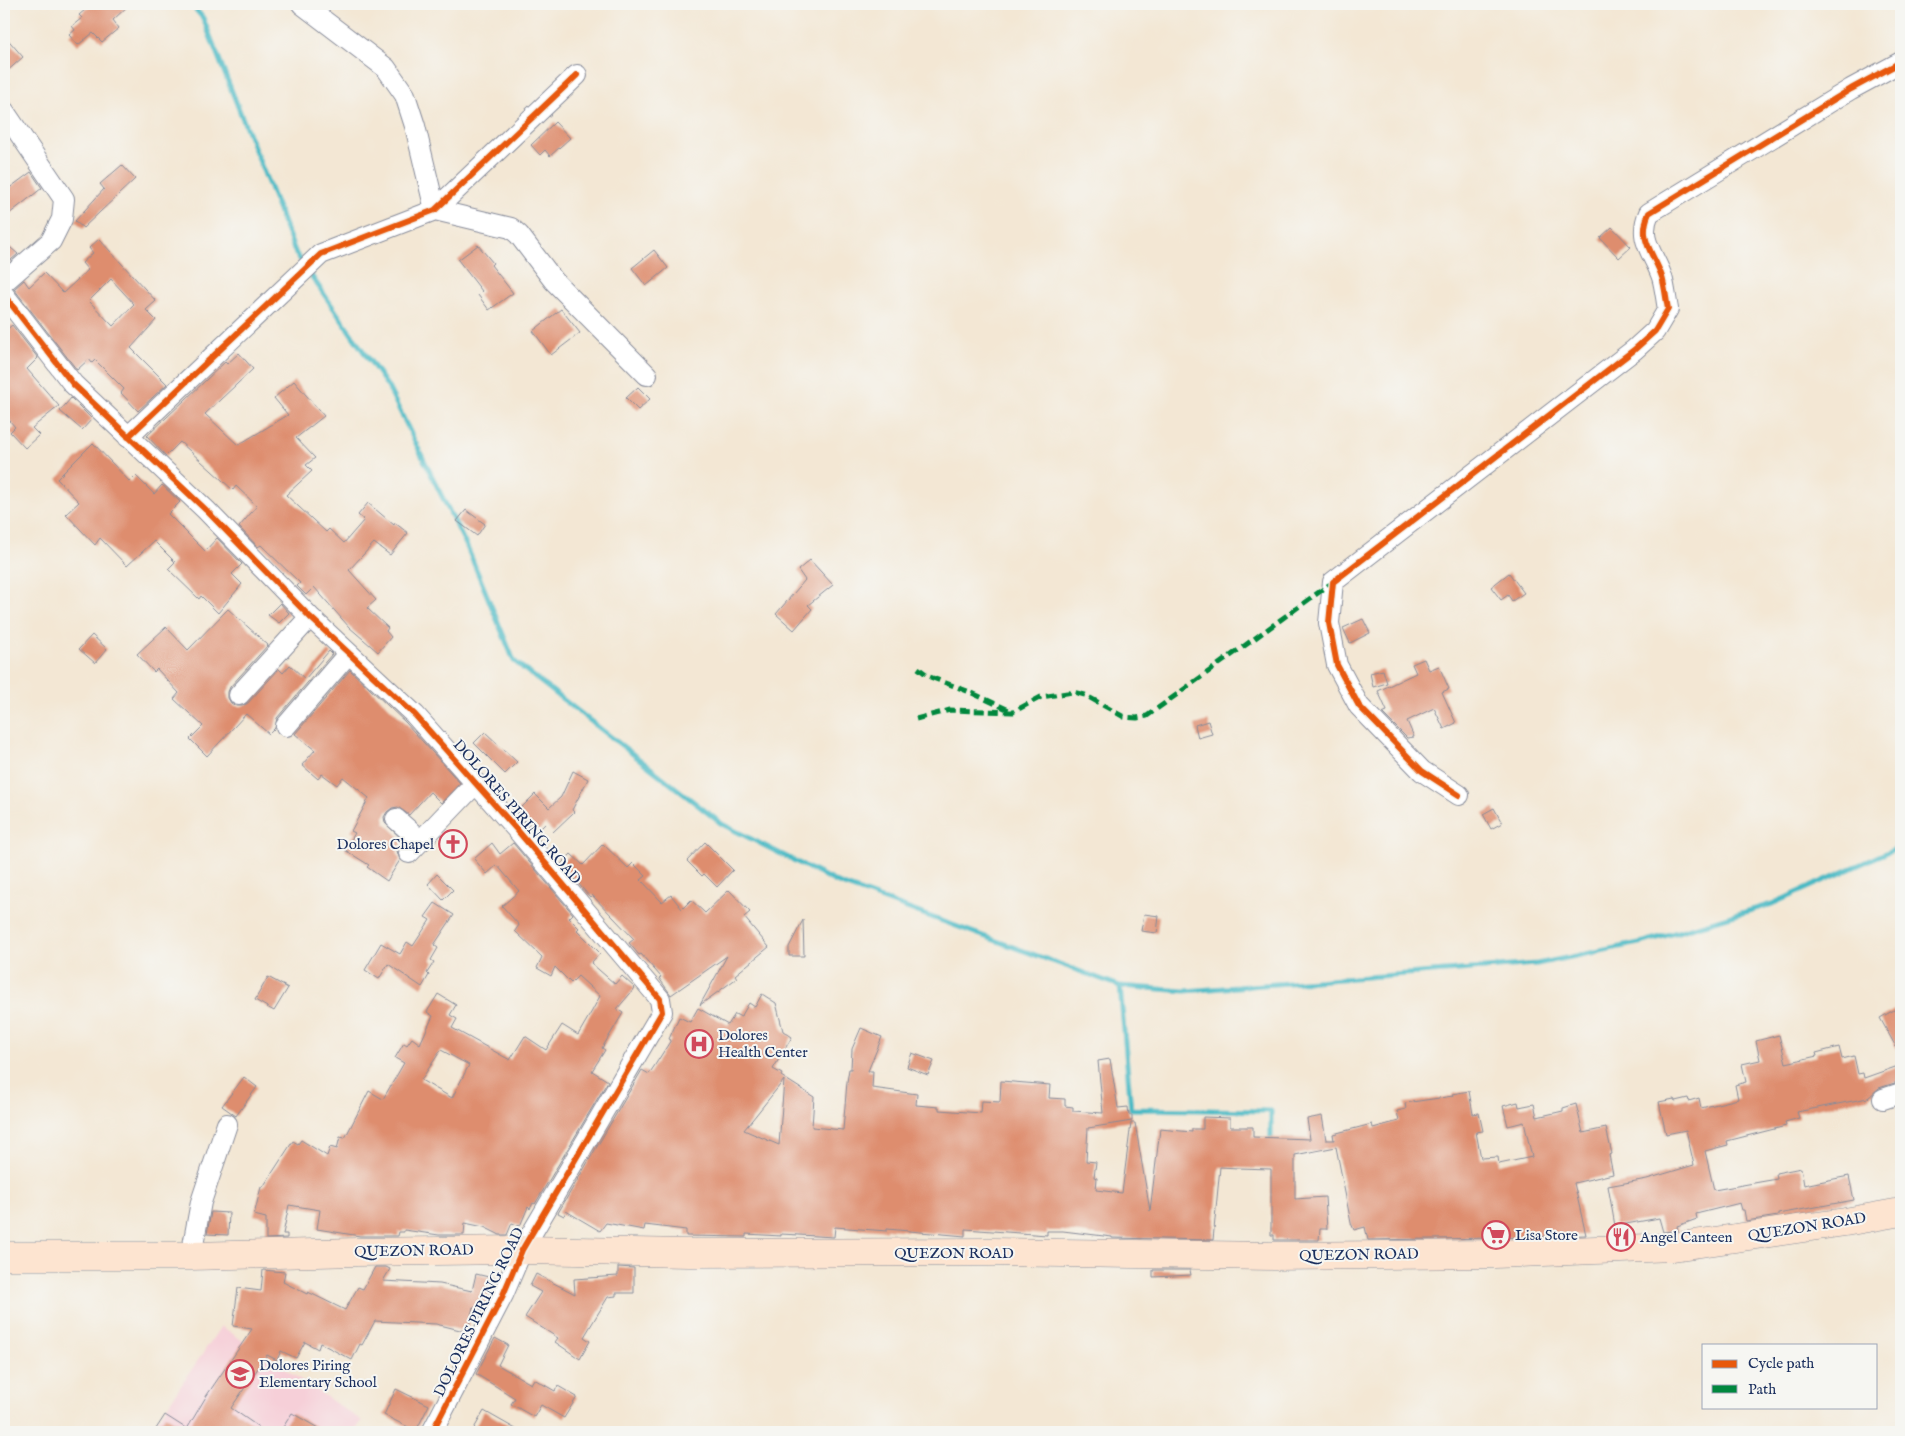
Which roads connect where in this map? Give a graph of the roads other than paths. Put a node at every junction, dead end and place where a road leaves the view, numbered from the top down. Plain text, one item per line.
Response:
1 (302, 4) edge
2 (1901, 62) edge
3 (577, 75) dead end
4 (4, 111) edge
5 (435, 210) junction
6 (4, 282) edge
7 (4, 295) edge
8 (647, 375) dead end
9 (128, 438) junction
10 (310, 617) junction
11 (348, 654) junction
12 (239, 694) dead end
13 (286, 726) dead end
14 (476, 784) junction
15 (1459, 795) dead end
16 (396, 819) dead end
17 (227, 1124) dead end
18 (1901, 1212) edge
19 (522, 1250) junction
20 (4, 1256) edge
21 (191, 1256) junction
22 (432, 1432) edge

1 - 5 street
2 - 15 street
3 - 5 street
4 - 6 street
5 - 8 street
5 - 9 street
7 - 9 street, DOLORES PIRING ROAD
9 - 10 street, DOLORES PIRING ROAD
10 - 11 street, DOLORES PIRING ROAD
10 - 12 street
11 - 13 street
11 - 14 street, DOLORES PIRING ROAD
14 - 16 street
14 - 19 street, DOLORES PIRING ROAD
17 - 21 street
18 - 19 main road, QUEZON ROAD
19 - 21 main road, QUEZON ROAD
19 - 22 street, DOLORES PIRING ROAD
20 - 21 main road, QUEZON ROAD

